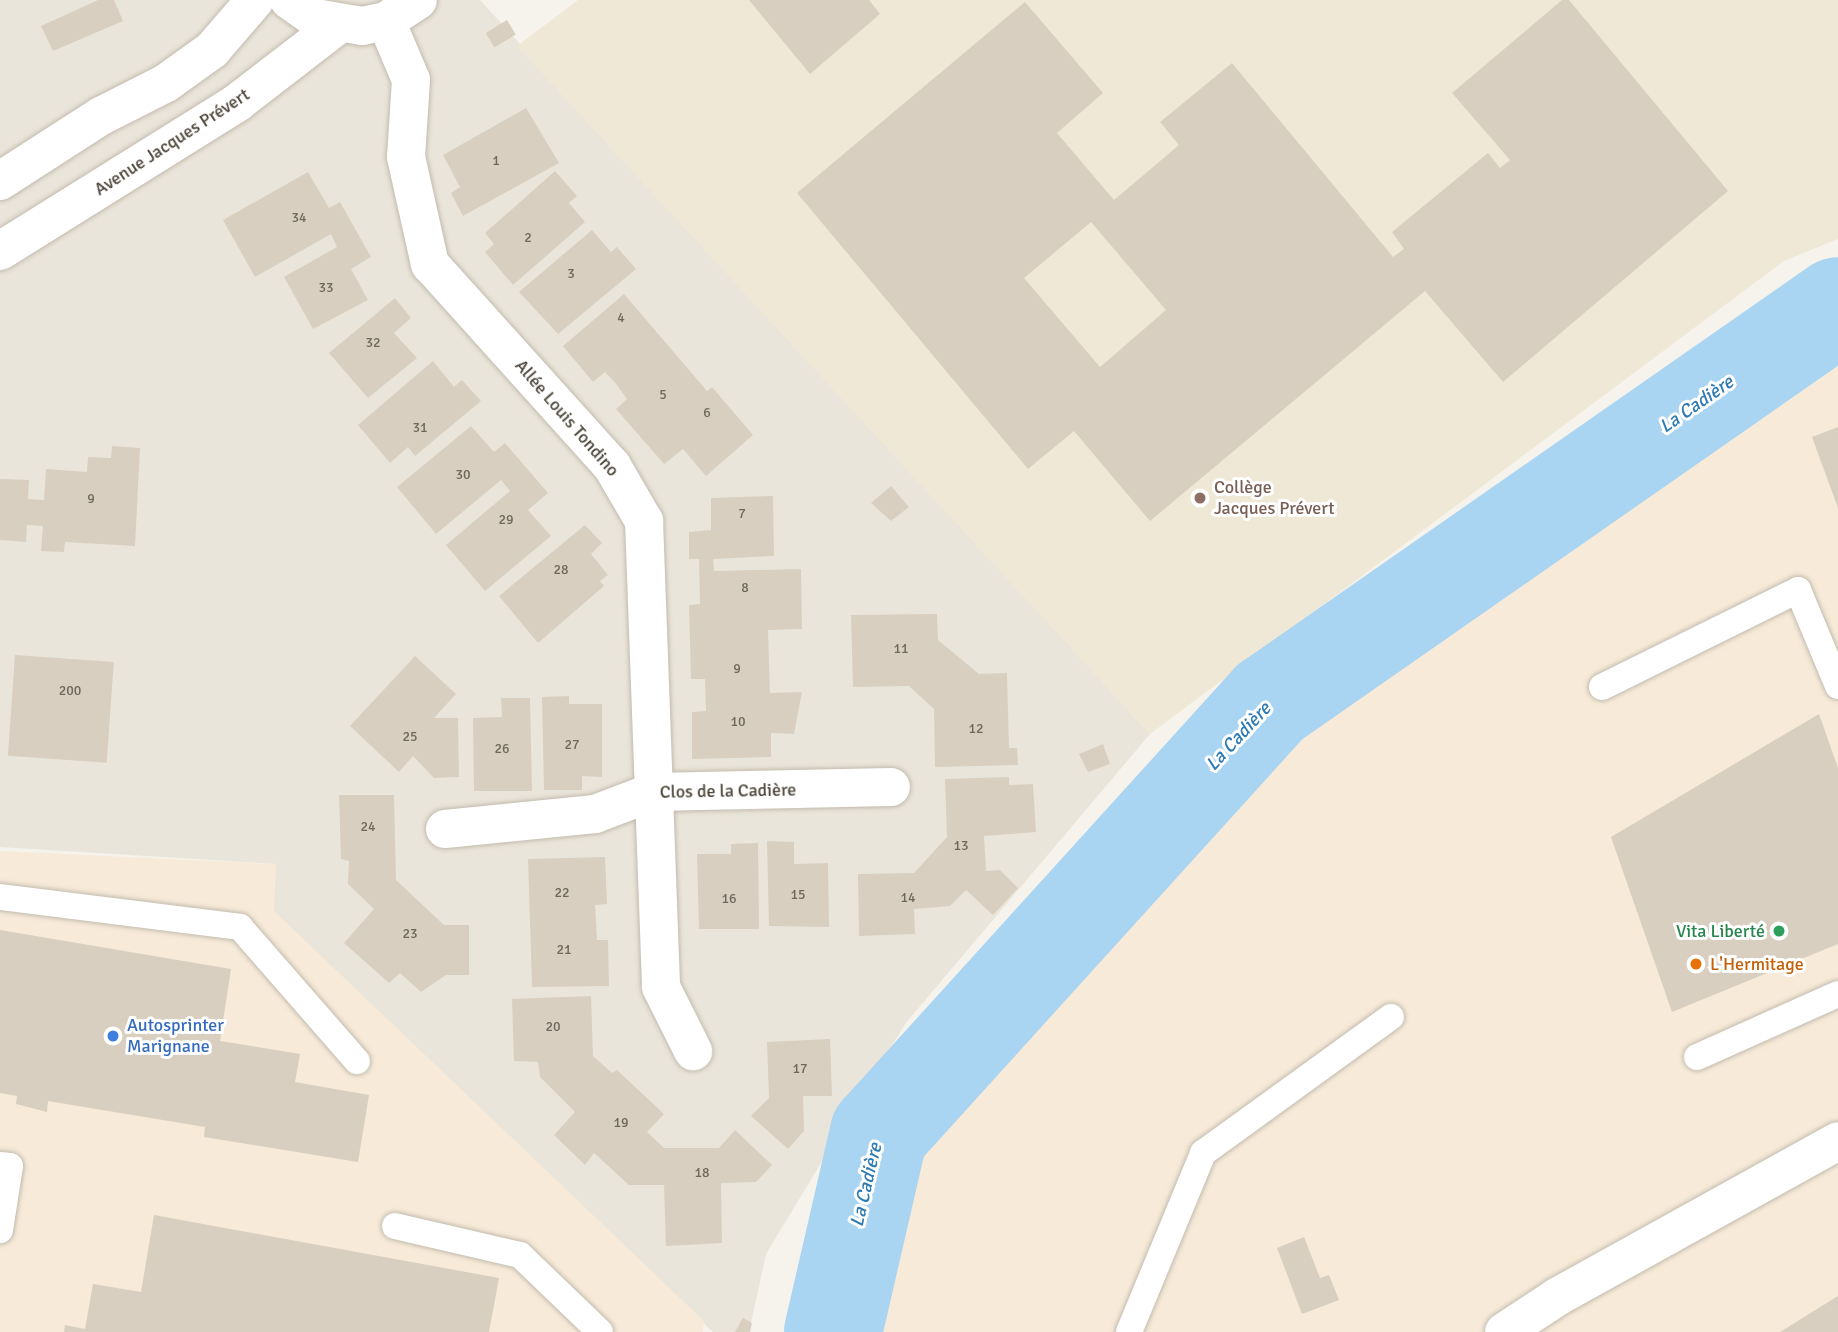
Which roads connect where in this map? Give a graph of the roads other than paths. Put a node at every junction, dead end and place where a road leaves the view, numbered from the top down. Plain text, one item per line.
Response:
1 (255, 0) edge
2 (289, 0) edge
3 (418, 0) edge
4 (386, 21) junction
5 (338, 25) junction
6 (0, 181) edge
7 (0, 251) edge
8 (1838, 686) edge
9 (1602, 687) dead end
10 (891, 787) dead end
11 (653, 792) junction
12 (445, 829) dead end
13 (0, 897) edge
14 (1838, 994) edge
15 (1391, 1017) dead end
16 (692, 1051) dead end
17 (1697, 1057) dead end
18 (357, 1061) dead end
19 (1838, 1141) edge
20 (0, 1165) edge
21 (395, 1227) dead end
22 (0, 1230) edge
23 (600, 1332) edge
24 (1129, 1332) edge
25 (1504, 1332) edge

1 - 6 street
2 - 5 street
3 - 4 street
4 - 5 street
4 - 11 street, Allée Louis Tondino
5 - 7 street, Avenue Jacques Prévert
8 - 9 lane
10 - 11 street, Clos de la Cadière
11 - 12 street, Clos de la Cadière
11 - 16 street, Allée Louis Tondino
13 - 18 lane
14 - 17 lane
15 - 24 lane
19 - 25 street
20 - 22 lane
21 - 23 lane

